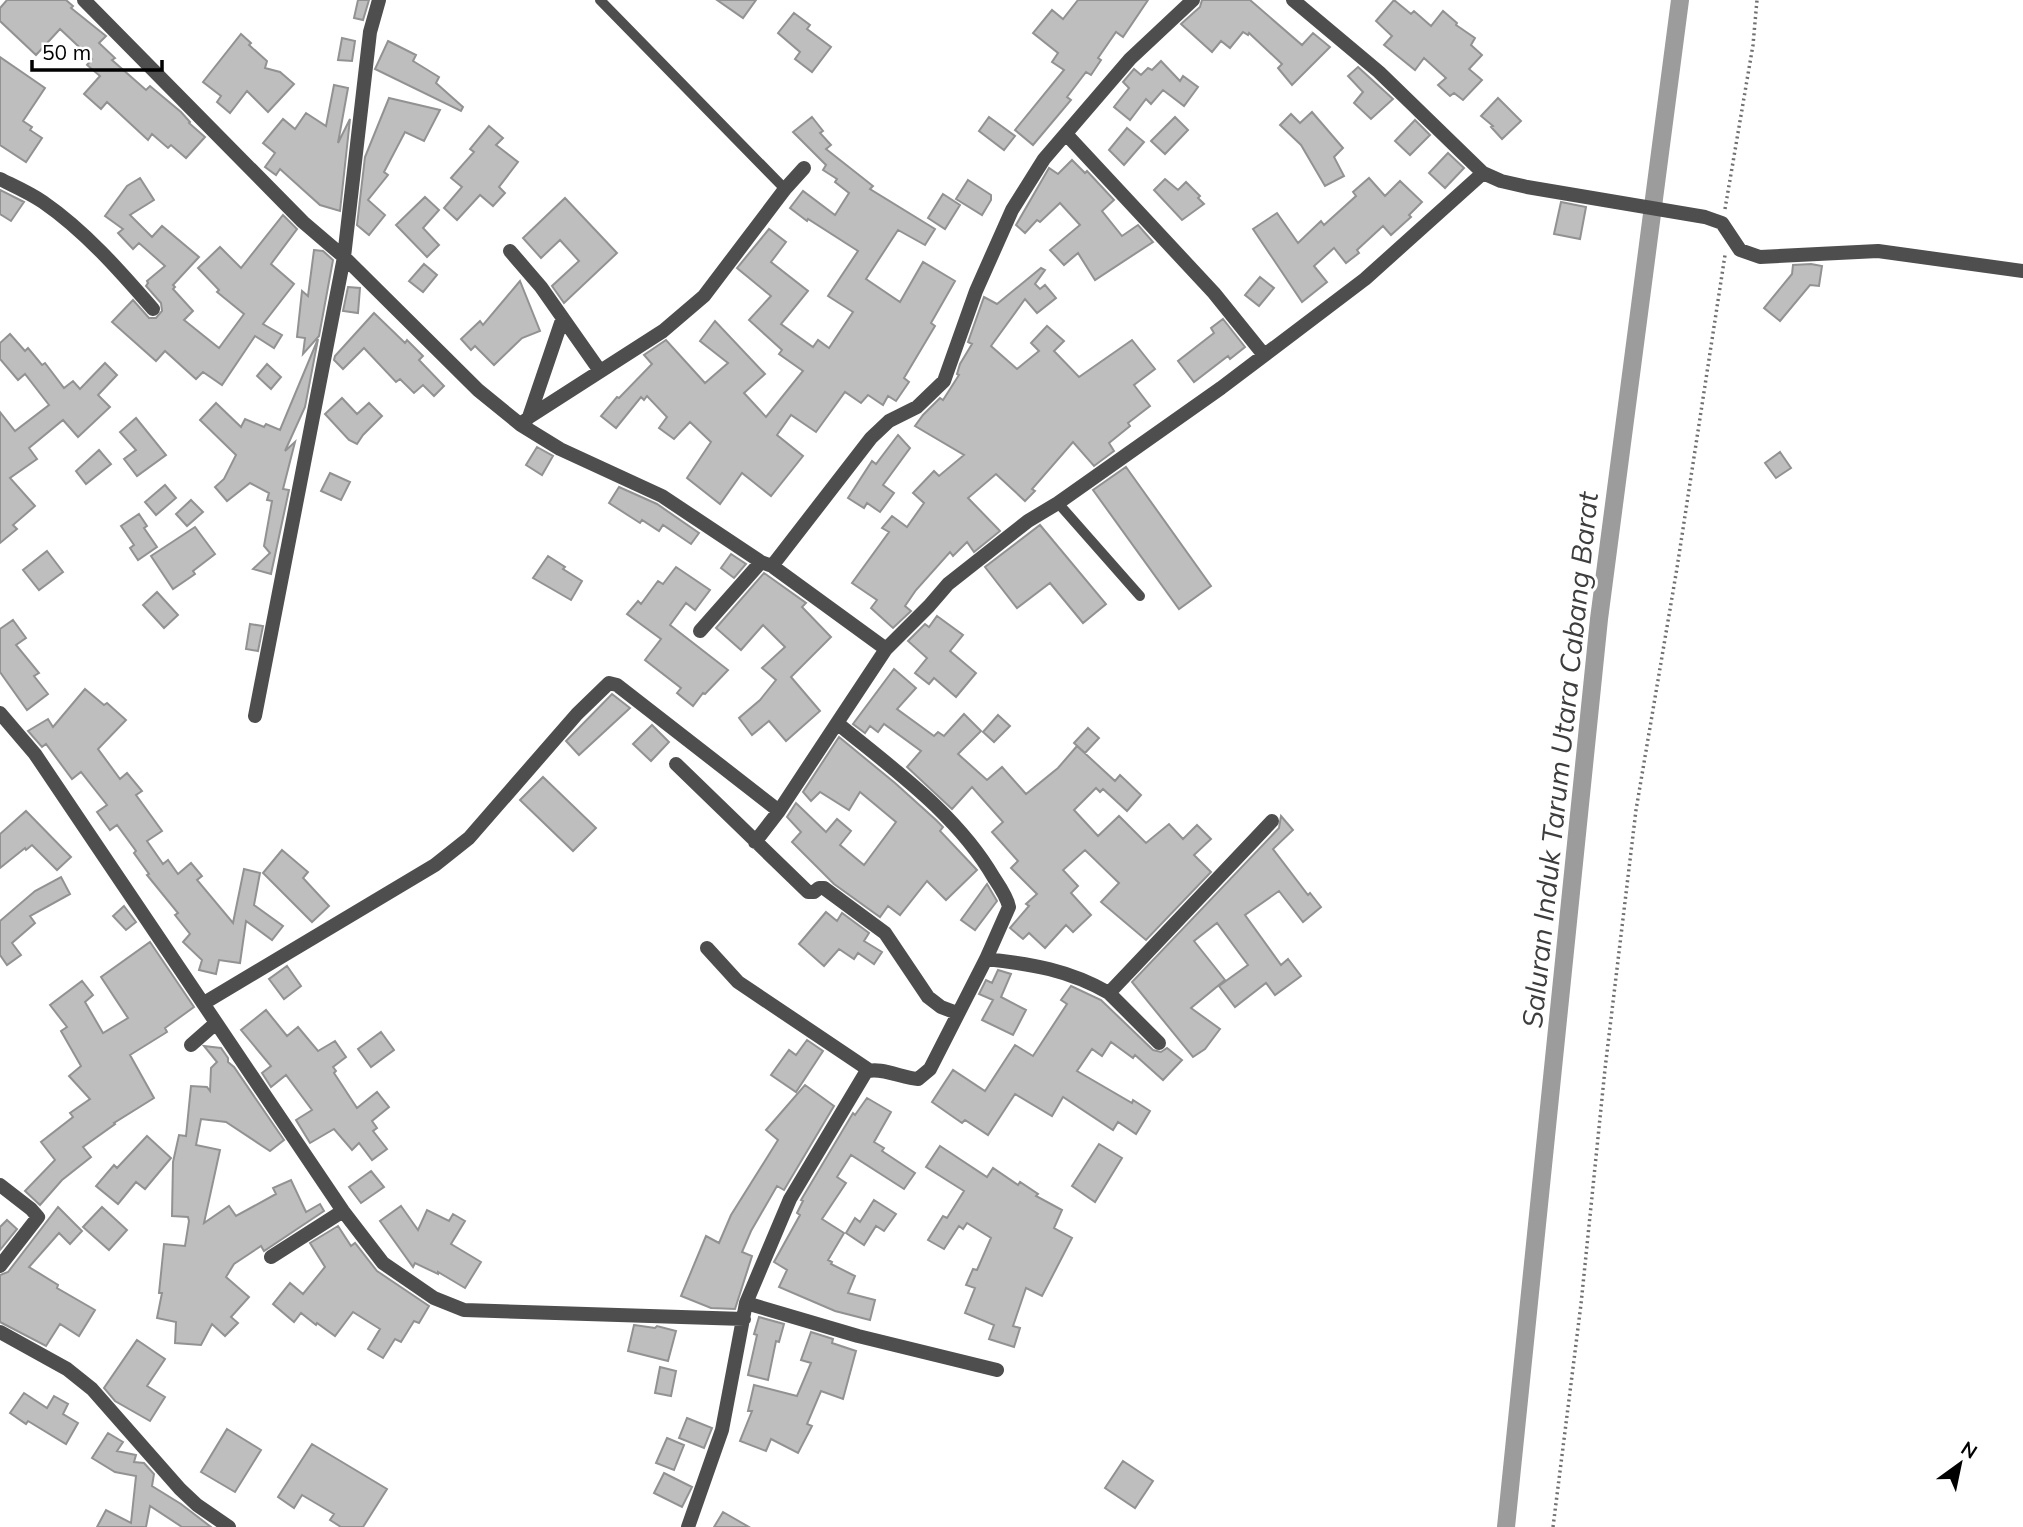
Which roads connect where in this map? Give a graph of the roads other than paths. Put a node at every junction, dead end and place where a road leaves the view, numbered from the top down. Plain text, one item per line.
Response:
1 (84, 0) edge
2 (379, 0) edge
3 (600, 0) edge
4 (1193, 0) edge
5 (1293, 0) edge
6 (1066, 134) junction
7 (804, 168) dead end
8 (1483, 173) junction
9 (0, 179) edge
10 (785, 189) junction
11 (510, 251) dead end
12 (344, 257) junction
13 (2023, 271) edge
14 (153, 309) dead end
15 (562, 320) junction
16 (1264, 355) junction
17 (600, 371) junction
18 (525, 421) junction
19 (1058, 503) junction
20 (767, 564) junction
21 (1140, 596) dead end
22 (700, 631) dead end
23 (886, 649) junction
24 (0, 713) edge
25 (255, 716) dead end
26 (837, 723) junction
27 (676, 764) dead end
28 (779, 811) junction
29 (1272, 821) dead end
30 (755, 842) junction
31 (707, 948) dead end
32 (986, 959) junction
33 (1108, 993) junction
34 (204, 1003) junction
35 (957, 1013) junction
36 (216, 1023) junction
37 (1159, 1043) dead end
38 (191, 1045) dead end
39 (869, 1070) junction
40 (0, 1185) edge
41 (343, 1211) junction
42 (271, 1257) dead end
43 (0, 1266) edge
44 (746, 1303) junction
45 (744, 1319) junction
46 (0, 1332) edge
47 (997, 1370) dead end
48 (229, 1527) edge
49 (688, 1527) edge

1 - 12 street
2 - 12 street
3 - 10 lane
4 - 6 street
5 - 8 street
6 - 16 street
6 - 20 street
7 - 10 street
8 - 13 street
8 - 16 street
9 - 14 street
10 - 17 street
11 - 15 street
12 - 18 street
12 - 25 street
15 - 17 street
15 - 18 street
16 - 19 street
17 - 18 street
18 - 20 street
19 - 21 lane
19 - 23 street
20 - 22 street
20 - 23 street
23 - 26 street
24 - 34 street
26 - 28 street
26 - 32 street
27 - 30 street
28 - 30 street
28 - 34 street
29 - 33 street
30 - 35 street
31 - 39 street
32 - 33 street
32 - 35 street
33 - 37 street
34 - 36 street
35 - 39 street
36 - 38 street
36 - 41 street
39 - 44 street
40 - 43 street
41 - 42 street
41 - 45 street
44 - 45 street
44 - 47 street
45 - 49 street
46 - 48 street

